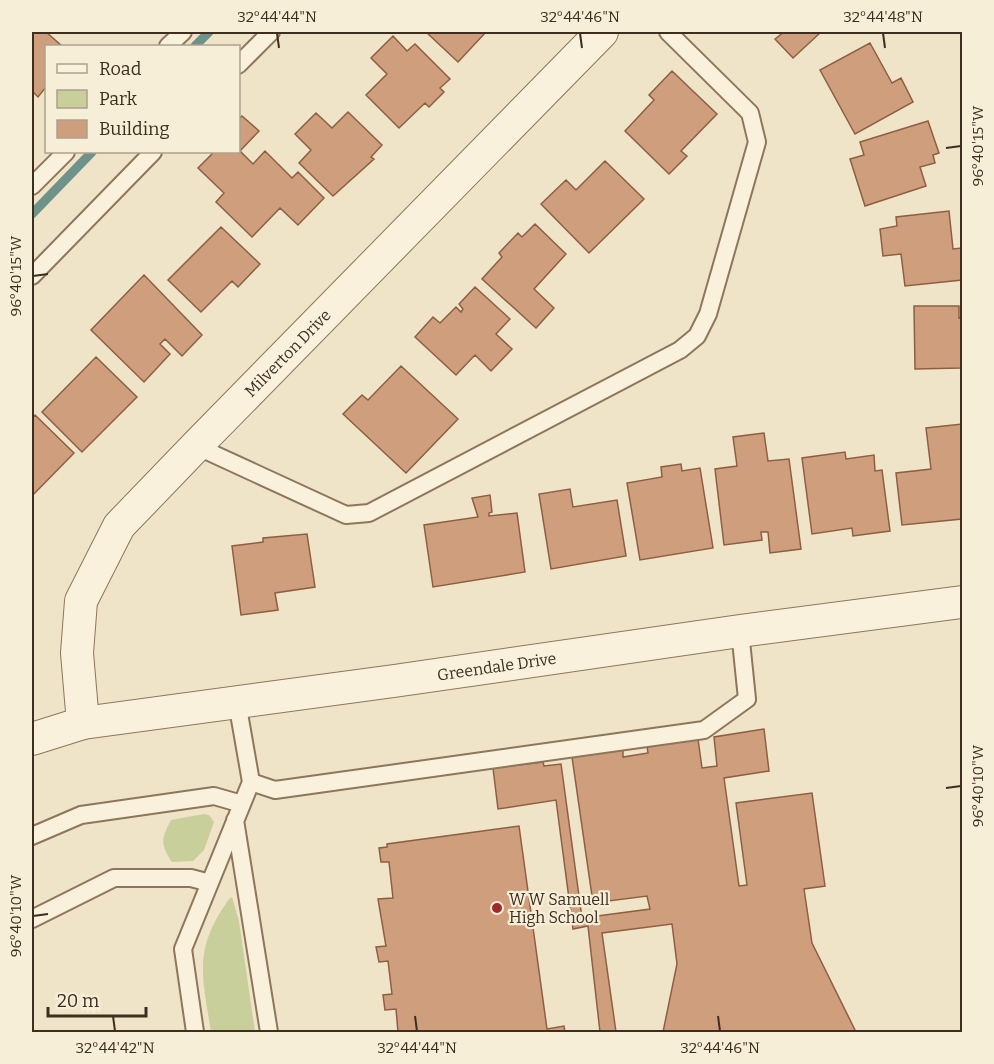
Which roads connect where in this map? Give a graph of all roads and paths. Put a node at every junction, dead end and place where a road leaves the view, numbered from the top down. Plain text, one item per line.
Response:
1 (183, 32) edge
2 (271, 32) edge
3 (602, 32) edge
4 (668, 32) edge
5 (169, 45) edge
6 (240, 62) edge
7 (65, 153) edge
8 (152, 153) edge
9 (32, 186) edge
10 (32, 276) edge
11 (196, 446) junction
12 (963, 602) edge
13 (740, 631) junction
14 (237, 702) junction
15 (83, 723) junction
16 (32, 739) edge
17 (251, 782) junction
18 (239, 812) junction
19 (32, 836) edge
20 (210, 883) junction
21 (32, 919) edge
22 (195, 1032) edge
23 (269, 1032) edge

1 - 5 lane
2 - 6 lane
3 - 11 street, Milverton Drive
4 - 11 lane
7 - 9 lane
8 - 10 lane
11 - 15 street, Milverton Drive
12 - 13 street, Greendale Drive
13 - 14 street, Greendale Drive
13 - 17 lane
14 - 15 street, Greendale Drive
14 - 17 lane
15 - 16 street, Greendale Drive
17 - 18 lane
18 - 19 lane
18 - 20 lane
18 - 23 lane
20 - 21 lane
20 - 22 lane

